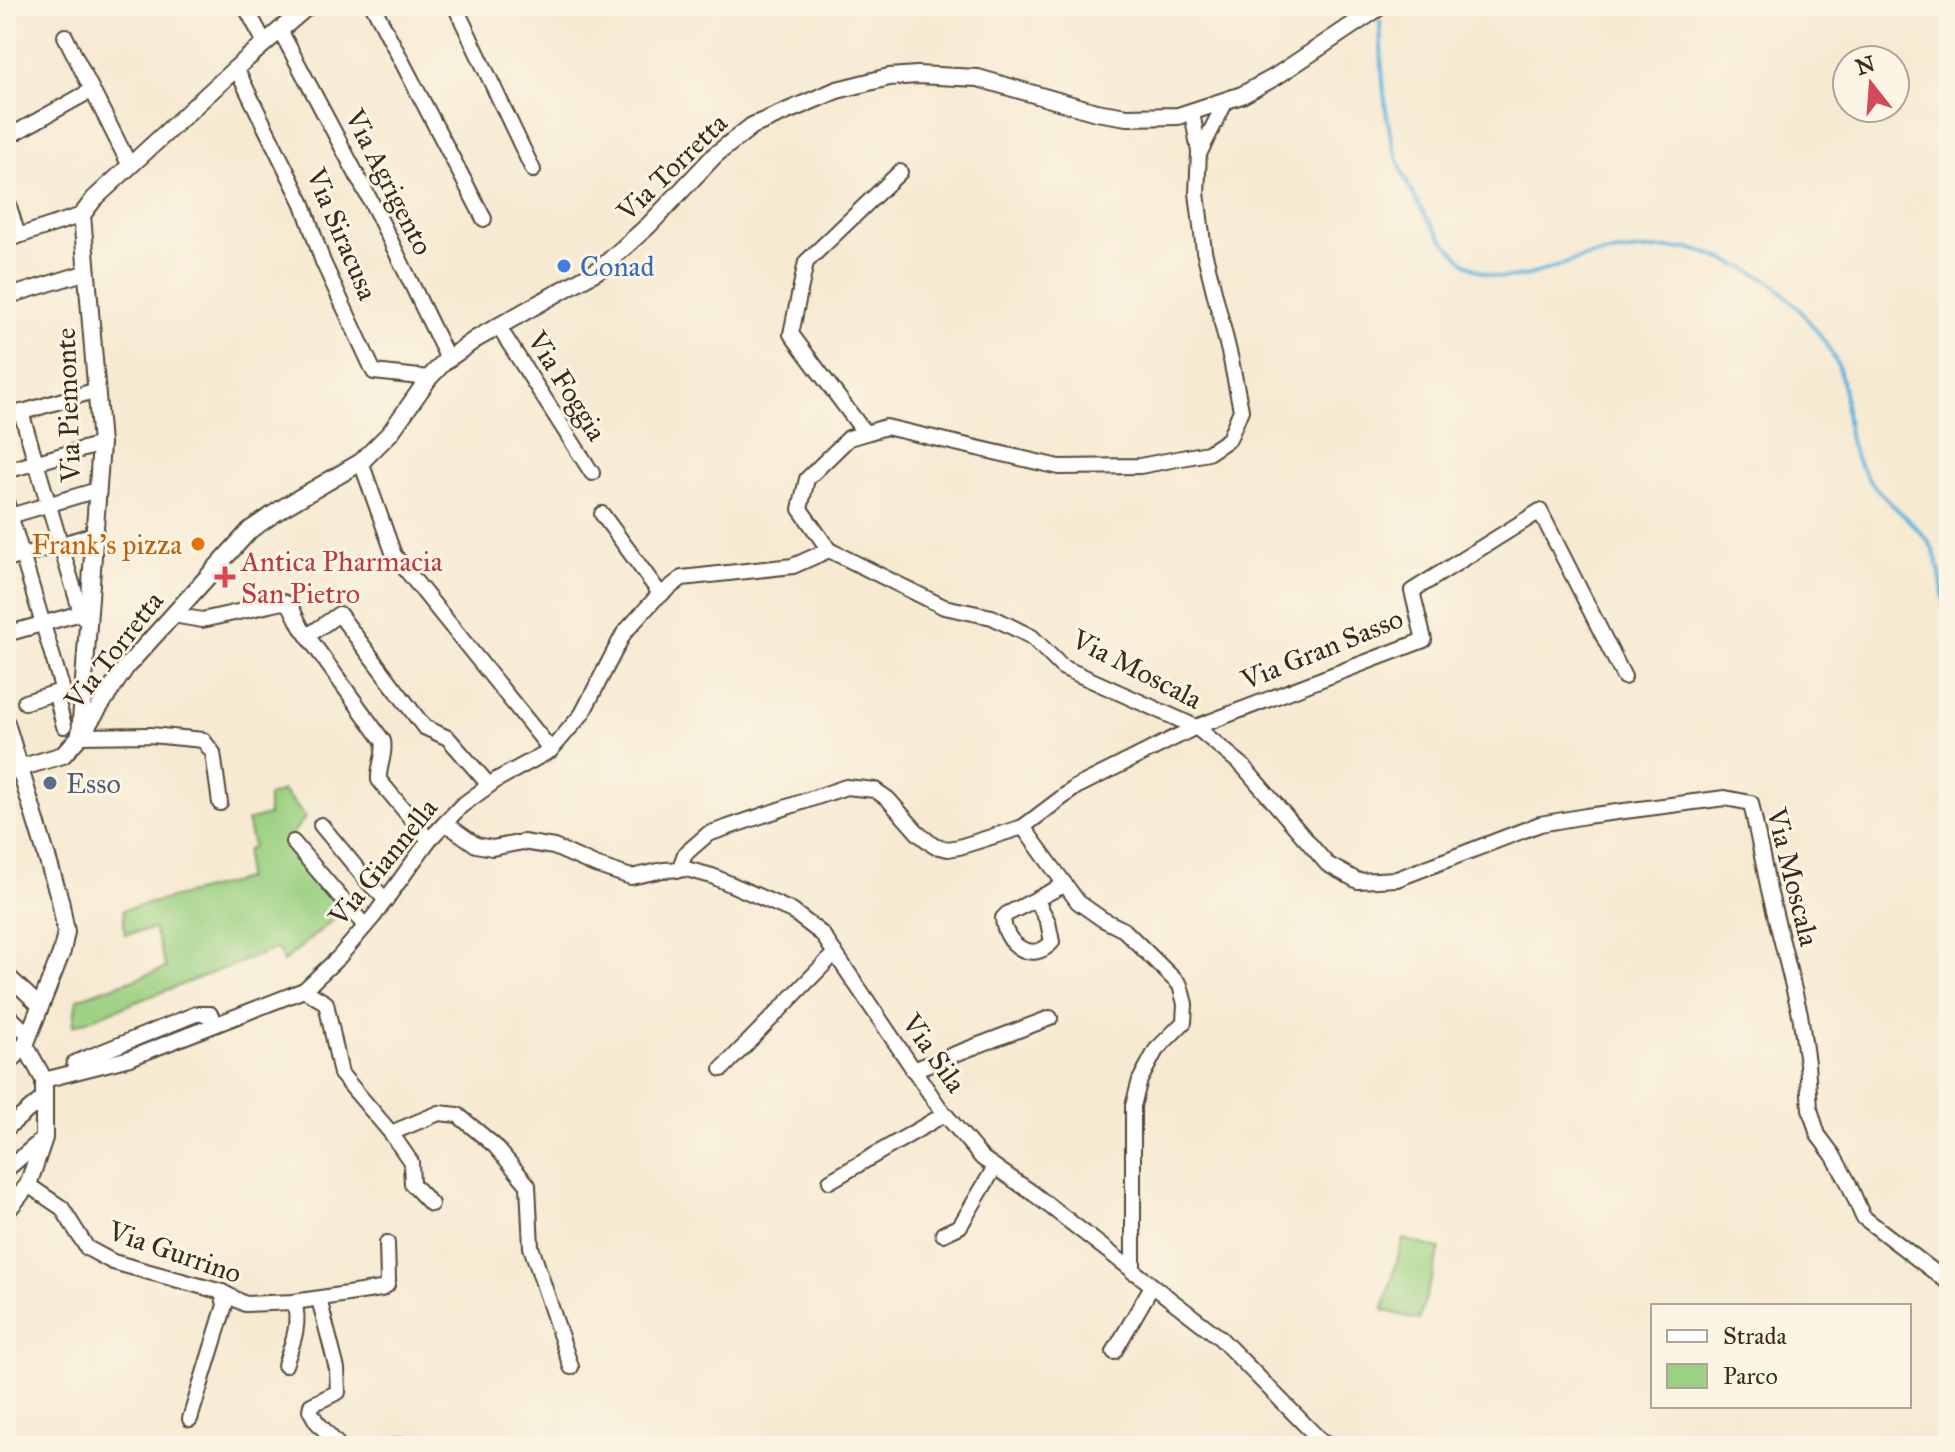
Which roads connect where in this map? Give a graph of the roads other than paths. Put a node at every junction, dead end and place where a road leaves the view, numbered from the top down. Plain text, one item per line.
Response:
1 (245, 6) edge
2 (308, 6) edge
3 (373, 6) edge
4 (455, 6) edge
5 (1381, 6) edge
6 (280, 30) junction
7 (65, 36) dead end
8 (265, 43) junction
9 (236, 68) junction
10 (92, 90) junction
11 (1226, 101) junction
12 (1192, 112) junction
13 (6, 138) edge
14 (1199, 152) junction
15 (130, 166) junction
16 (533, 170) dead end
17 (900, 172) dead end
18 (6, 196) edge
19 (82, 215) junction
20 (484, 219) dead end
21 (12, 238) edge
22 (87, 272) junction
23 (6, 297) edge
24 (498, 326) junction
25 (448, 359) junction
26 (429, 378) junction
27 (97, 390) junction
28 (13, 414) edge
29 (865, 433) junction
30 (101, 444) junction
31 (36, 462) junction
32 (361, 462) junction
33 (6, 471) edge
34 (592, 473) dead end
35 (97, 490) junction
36 (49, 504) junction
37 (8, 508) edge
38 (602, 514) dead end
39 (93, 535) junction
40 (60, 544) junction
41 (829, 550) junction
42 (22, 555) junction
43 (6, 560) edge
44 (661, 595) junction
45 (173, 615) junction
46 (84, 618) junction
47 (44, 623) junction
48 (6, 634) edge
49 (309, 635) junction
50 (1624, 677) dead end
51 (58, 692) junction
52 (25, 702) dead end
53 (6, 723) edge
54 (64, 726) dead end
55 (1196, 727) junction
56 (80, 736) junction
57 (551, 750) junction
58 (13, 770) edge
59 (489, 785) junction
60 (220, 803) dead end
61 (445, 823) junction
62 (321, 825) dead end
63 (1023, 827) junction
64 (429, 840) junction
65 (293, 842) dead end
66 (679, 870) junction
67 (1064, 885) junction
68 (1036, 899) dead end
69 (386, 900) junction
70 (365, 926) junction
71 (835, 953) junction
72 (6, 974) edge
73 (304, 990) junction
74 (41, 1007) junction
75 (6, 1013) edge
76 (1050, 1018) dead end
77 (216, 1024) junction
78 (27, 1040) junction
79 (8, 1060) edge
80 (74, 1063) dead end
81 (722, 1069) dead end
82 (913, 1070) junction
83 (44, 1080) junction
84 (44, 1097) junction
85 (945, 1114) junction
86 (6, 1129) edge
87 (391, 1133) junction
88 (44, 1138) junction
89 (995, 1167) junction
90 (6, 1170) edge
91 (830, 1181) dead end
92 (28, 1185) junction
93 (431, 1204) dead end
94 (6, 1212) edge
95 (943, 1234) dead end
96 (387, 1243) dead end
97 (1133, 1272) junction
98 (1949, 1283) edge
99 (1152, 1286) junction
100 (222, 1292) junction
101 (319, 1299) junction
102 (294, 1302) junction
103 (1114, 1352) dead end
104 (285, 1365) dead end
105 (571, 1367) dead end
106 (190, 1419) dead end
107 (408, 1445) edge
108 (339, 1446) edge
109 (394, 1446) edge
110 (1332, 1446) edge

1 - 8 street
2 - 6 street
3 - 20 street
4 - 16 street
5 - 11 street, Via Torretta
6 - 8 street
6 - 25 street, Via Agrigento
7 - 10 street
8 - 9 street
9 - 15 street
9 - 26 street, Via Siracusa
10 - 13 street
10 - 15 street
11 - 12 street, Via Torretta
11 - 14 street
12 - 14 street
12 - 24 street, Via Torretta
14 - 29 street, Via Moscala
15 - 19 street
17 - 29 street
18 - 21 street
19 - 21 street
19 - 22 street, Via Piemonte
22 - 23 street
22 - 27 street, Via Piemonte
24 - 25 street, Via Torretta
24 - 34 street, Via Foggia
25 - 26 street, Via Torretta
26 - 32 street, Via Torretta
27 - 28 street
27 - 30 street, Via Piemonte
28 - 31 street
29 - 41 street, Via Moscala
30 - 31 street
30 - 35 street, Via Piemonte
31 - 33 street
31 - 36 street
32 - 45 street, Via Torretta
32 - 57 street
35 - 36 street
35 - 39 street, Via Piemonte
36 - 37 street
36 - 40 street
37 - 42 street
38 - 44 street
39 - 40 street
39 - 46 street, Via Piemonte
40 - 42 street
40 - 46 street
41 - 44 street, Via Giannella
41 - 55 street, Via Moscala
42 - 43 street
42 - 47 street
44 - 57 street, Via Giannella
45 - 49 street
45 - 56 street, Via Torretta
46 - 47 street
46 - 56 street, Via Piemonte
47 - 48 street
47 - 51 street
49 - 59 street
49 - 64 street
50 - 55 street, Via Gran Sasso
51 - 52 street
51 - 54 street
53 - 58 street
55 - 63 street
55 - 98 street, Via Moscala
56 - 58 street, Via Torretta
56 - 60 street
57 - 59 street, Via Giannella
58 - 74 street
59 - 61 street, Via Giannella
61 - 64 street, Via Giannella
61 - 66 street, Via Sila
62 - 69 street
63 - 66 street
63 - 67 street
64 - 69 street, Via Giannella
65 - 70 street
66 - 71 street, Via Sila
67 - 68 street
67 - 97 street
69 - 70 street, Via Giannella
70 - 73 street, Via Giannella
71 - 81 street
71 - 82 street, Via Sila
72 - 74 street
73 - 77 street, Via Giannella
73 - 87 street
74 - 78 street
75 - 78 street
76 - 82 street
77 - 80 street
77 - 83 street, Via Giannella
78 - 79 street
78 - 83 street
82 - 85 street, Via Sila
83 - 84 street
84 - 86 street
84 - 88 street
85 - 89 street, Via Sila
85 - 91 street
87 - 93 street
87 - 105 street
88 - 90 street
88 - 92 street
89 - 95 street
89 - 97 street, Via Sila
92 - 94 street
92 - 100 street, Via Gurrino
96 - 101 street, Via Gurrino
97 - 99 street, Via Sila
99 - 103 street
99 - 110 street, Via Sila
100 - 102 street, Via Gurrino
100 - 106 street
101 - 102 street, Via Gurrino
101 - 108 street
102 - 104 street
107 - 109 street

